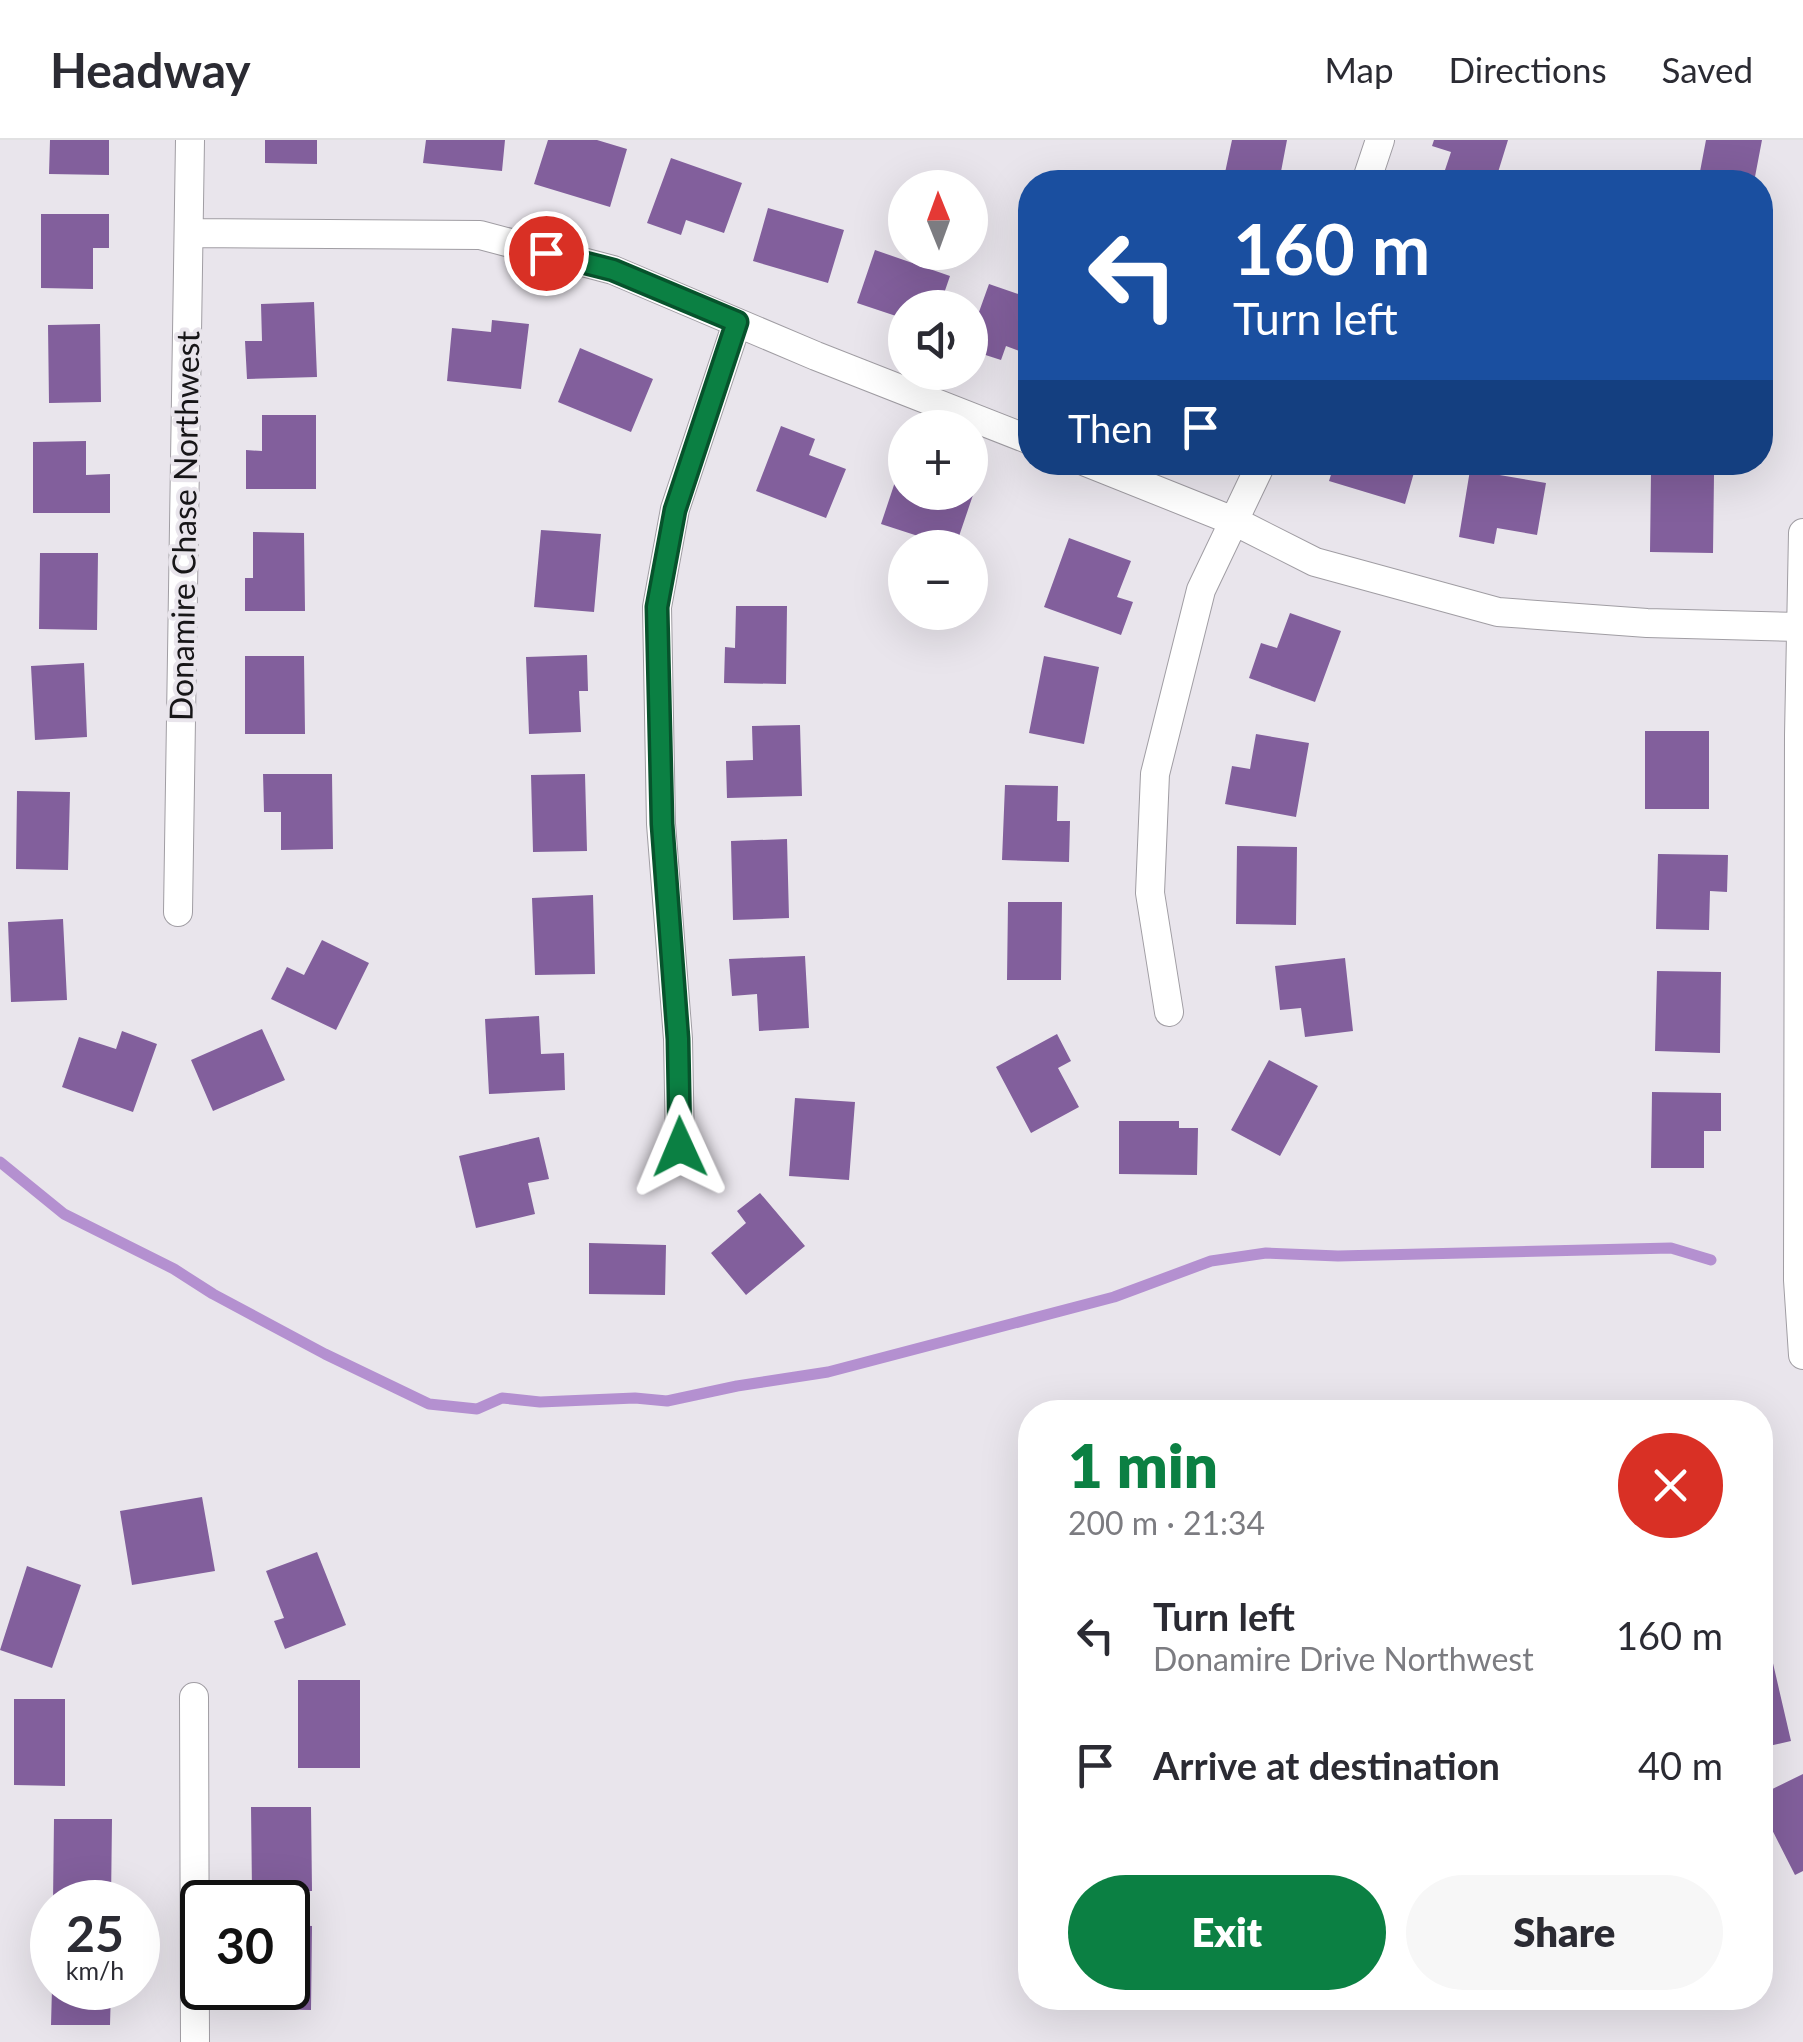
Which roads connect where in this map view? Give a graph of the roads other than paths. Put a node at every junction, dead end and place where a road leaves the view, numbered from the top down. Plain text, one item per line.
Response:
1 (190, 140) edge
2 (1380, 140) edge
3 (1370, 170) edge
4 (191, 233) junction
5 (737, 322) junction
6 (1018, 435) edge
7 (1118, 475) edge
8 (1256, 475) edge
9 (1236, 522) junction
10 (1803, 532) edge
11 (1800, 628) junction
12 (178, 912) dead end
13 (1169, 1012) dead end
14 (680, 1147) dead end
15 (1803, 1355) edge
16 (194, 1698) dead end
17 (196, 2042) edge

1 - 4 street, Donamire Chase Northwest
2 - 3 street
4 - 5 street
4 - 12 street, Donamire Chase Northwest
5 - 6 street
5 - 14 street
7 - 9 street
8 - 9 street
9 - 11 street
9 - 13 street
10 - 11 street
11 - 15 street
16 - 17 street

